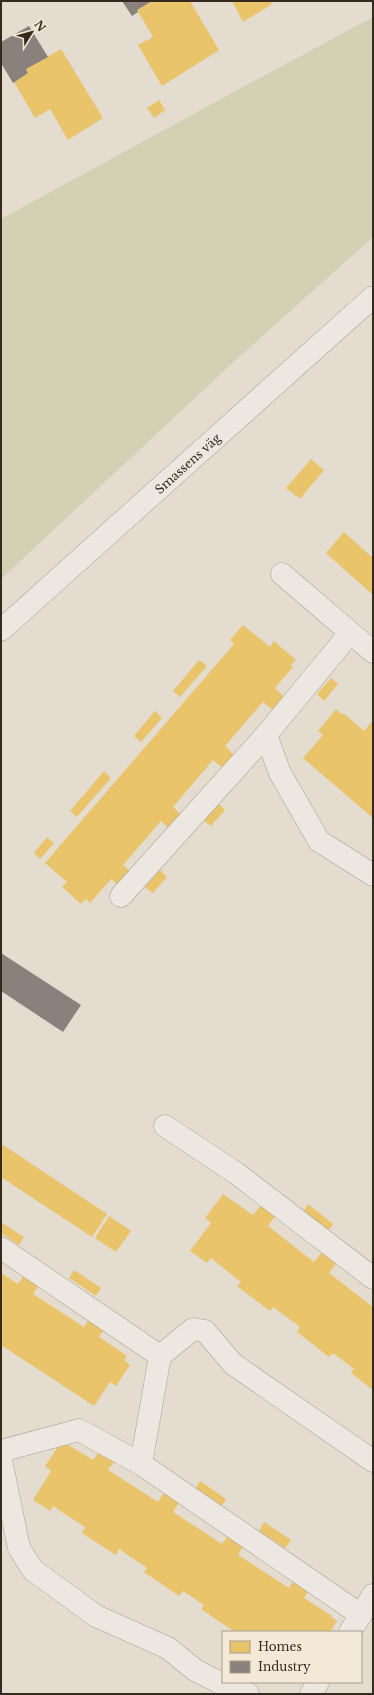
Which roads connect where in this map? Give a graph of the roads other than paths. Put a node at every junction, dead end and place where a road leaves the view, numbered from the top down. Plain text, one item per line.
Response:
1 (373, 297) edge
2 (282, 574) dead end
3 (1, 630) edge
4 (350, 632) junction
5 (373, 652) edge
6 (266, 735) junction
7 (373, 875) edge
8 (121, 896) dead end
9 (165, 1126) dead end
10 (1, 1248) edge
11 (373, 1278) edge
12 (160, 1356) junction
13 (1, 1451) edge
14 (1, 1460) edge
15 (373, 1460) edge
16 (141, 1464) junction
17 (373, 1595) edge
18 (355, 1623) edge
19 (317, 1683) edge
20 (248, 1694) edge
21 (311, 1694) edge

1 - 3 street, Smassens väg
2 - 4 street
4 - 5 street
4 - 6 street
6 - 7 street
6 - 8 street
9 - 11 street
10 - 12 street
12 - 15 street
12 - 16 street
13 - 16 street
14 - 20 street
16 - 18 street
17 - 18 street
19 - 21 street

